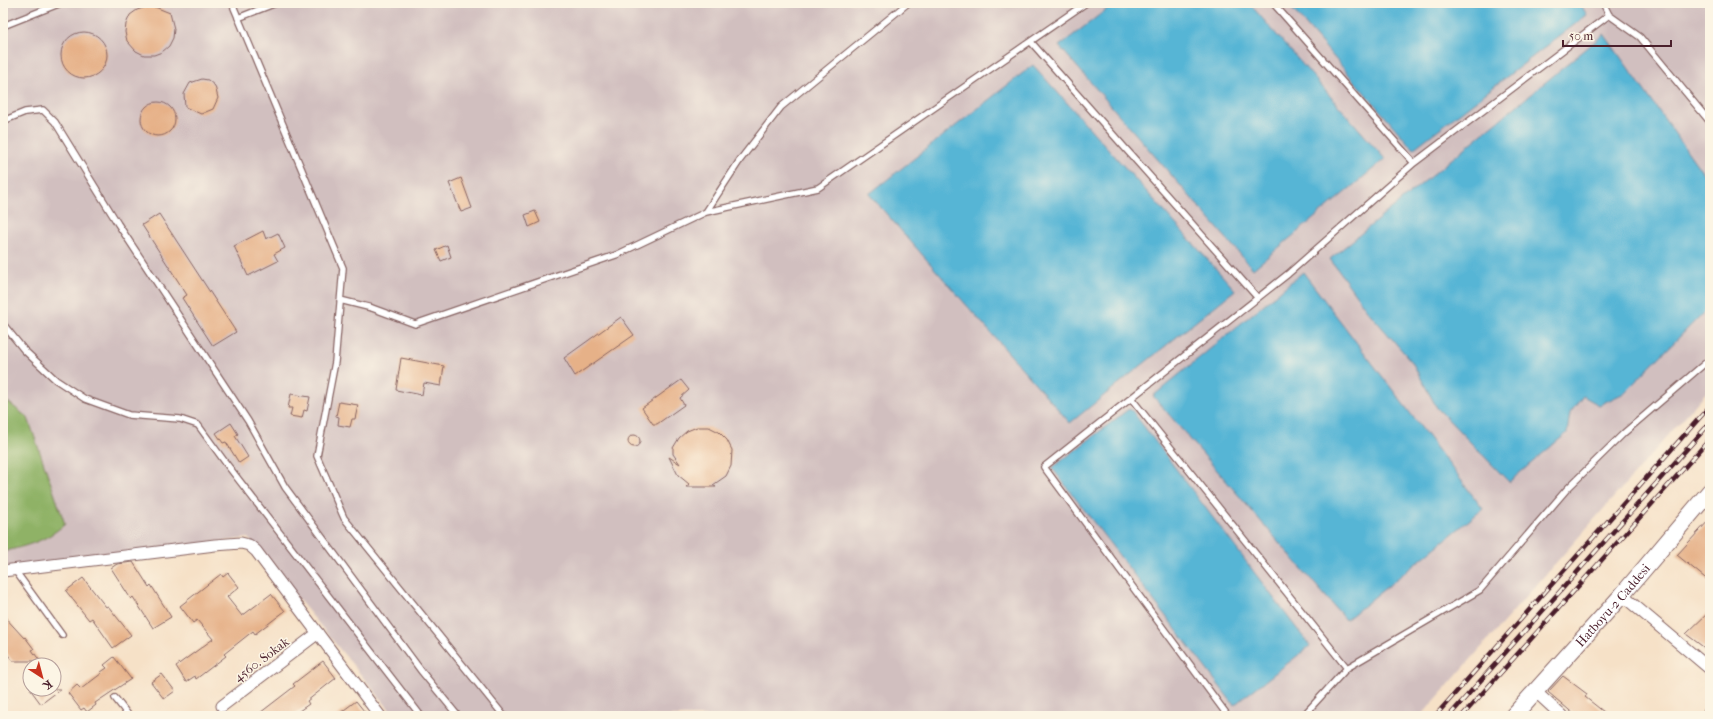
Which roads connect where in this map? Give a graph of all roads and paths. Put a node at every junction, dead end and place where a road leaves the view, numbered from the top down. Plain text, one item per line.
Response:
1 (61, 3) edge
2 (232, 3) edge
3 (276, 3) edge
4 (908, 3) edge
5 (1086, 3) edge
6 (1273, 3) edge
7 (1603, 3) edge
8 (1609, 15) junction
9 (238, 18) junction
10 (3, 26) edge
11 (1031, 42) junction
12 (3, 120) edge
13 (1710, 122) edge
14 (1414, 163) junction
15 (706, 212) junction
16 (1257, 297) junction
17 (340, 300) junction
18 (3, 324) edge
19 (1710, 359) edge
20 (1131, 398) junction
21 (1710, 491) edge
22 (8, 570) edge
23 (1622, 595) junction
24 (318, 633) junction
25 (62, 635) dead end
26 (1347, 668) junction
27 (1710, 669) edge
28 (1534, 691) junction
29 (115, 698) dead end
30 (222, 706) dead end
31 (1710, 712) edge
32 (129, 716) edge
33 (380, 716) edge
34 (421, 716) edge
35 (458, 716) edge
36 (504, 716) edge
37 (1228, 716) edge
38 (1303, 716) edge
39 (1513, 716) edge
40 (1562, 716) edge
41 (1707, 716) edge

1 - 10 lane
2 - 9 lane
3 - 9 lane
4 - 15 lane
5 - 11 lane
6 - 14 lane
7 - 8 lane
8 - 13 lane
8 - 14 lane
9 - 17 lane
11 - 15 lane
11 - 16 lane
12 - 35 lane
14 - 16 lane
15 - 17 lane
16 - 20 lane
17 - 36 lane
18 - 34 lane
19 - 26 lane
20 - 26 lane
20 - 37 lane
21 - 23 main road, Hatboyu-2 Caddesi
22 - 24 street
22 - 25 lane
23 - 27 street
23 - 28 main road, Hatboyu-2 Caddesi
24 - 30 street, 4560. Sokak
24 - 33 street
26 - 38 lane
28 - 39 main road, Hatboyu-2 Caddesi
28 - 40 street
29 - 32 lane
31 - 41 street

